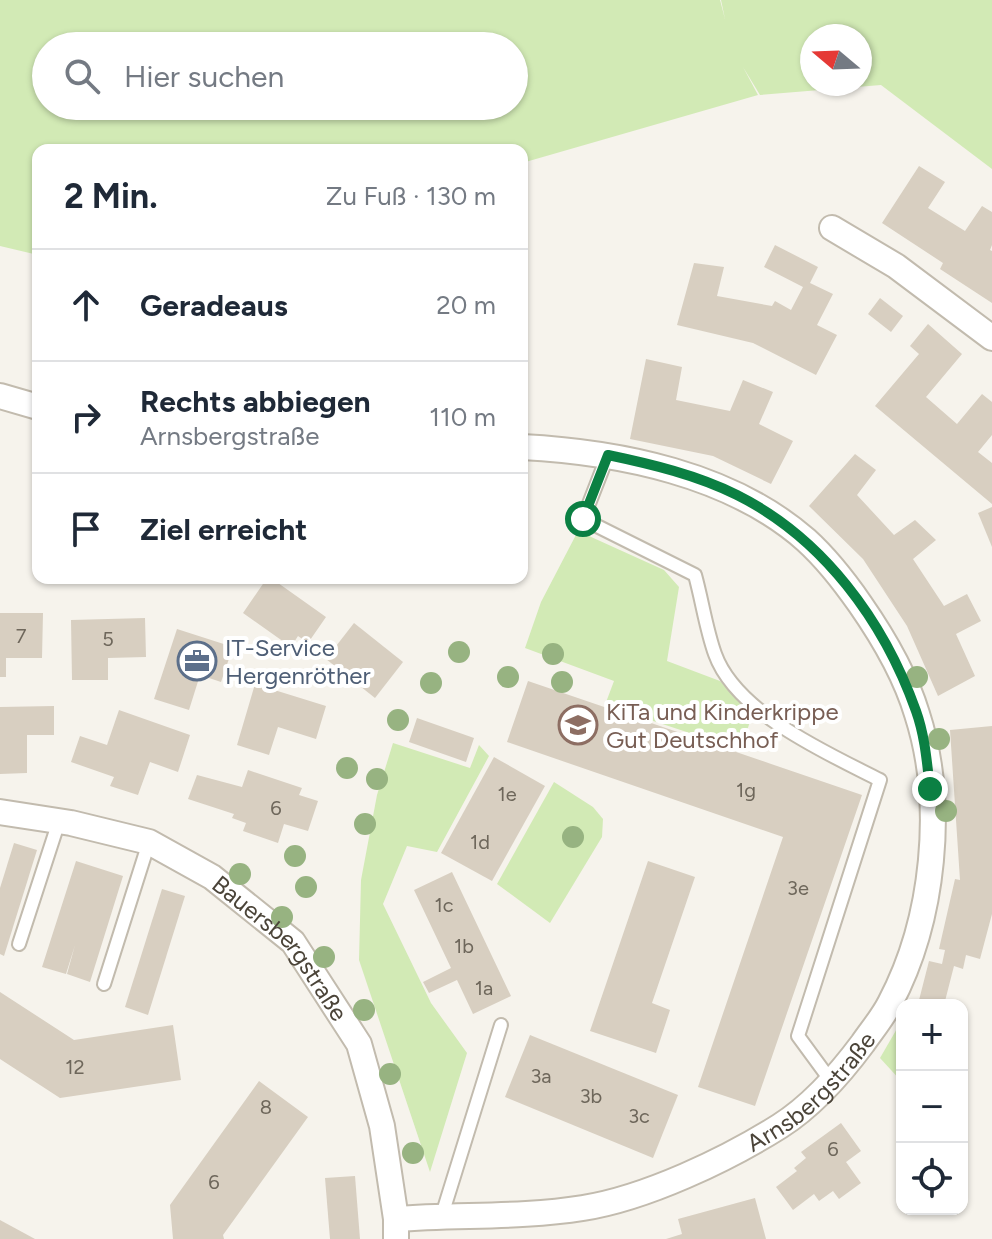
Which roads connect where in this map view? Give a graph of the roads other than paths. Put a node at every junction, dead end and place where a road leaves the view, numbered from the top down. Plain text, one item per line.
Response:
1 (832, 228) dead end
2 (992, 338) edge
3 (0, 396) edge
4 (32, 405) edge
5 (528, 447) edge
6 (608, 455) junction
7 (0, 812) edge
8 (59, 821) junction
9 (149, 842) junction
10 (19, 944) dead end
11 (104, 984) dead end
12 (501, 1025) dead end
13 (831, 1081) junction
14 (442, 1215) junction
15 (396, 1229) edge

1 - 2 street
3 - 4 street
5 - 6 street, Arnsbergstraße
6 - 13 lane
6 - 13 street, Arnsbergstraße
7 - 8 street, Bauersbergstraße
8 - 9 street, Bauersbergstraße
8 - 10 lane
9 - 11 lane
9 - 15 street, Bauersbergstraße
12 - 14 lane
13 - 14 street, Arnsbergstraße
14 - 15 street, Arnsbergstraße

